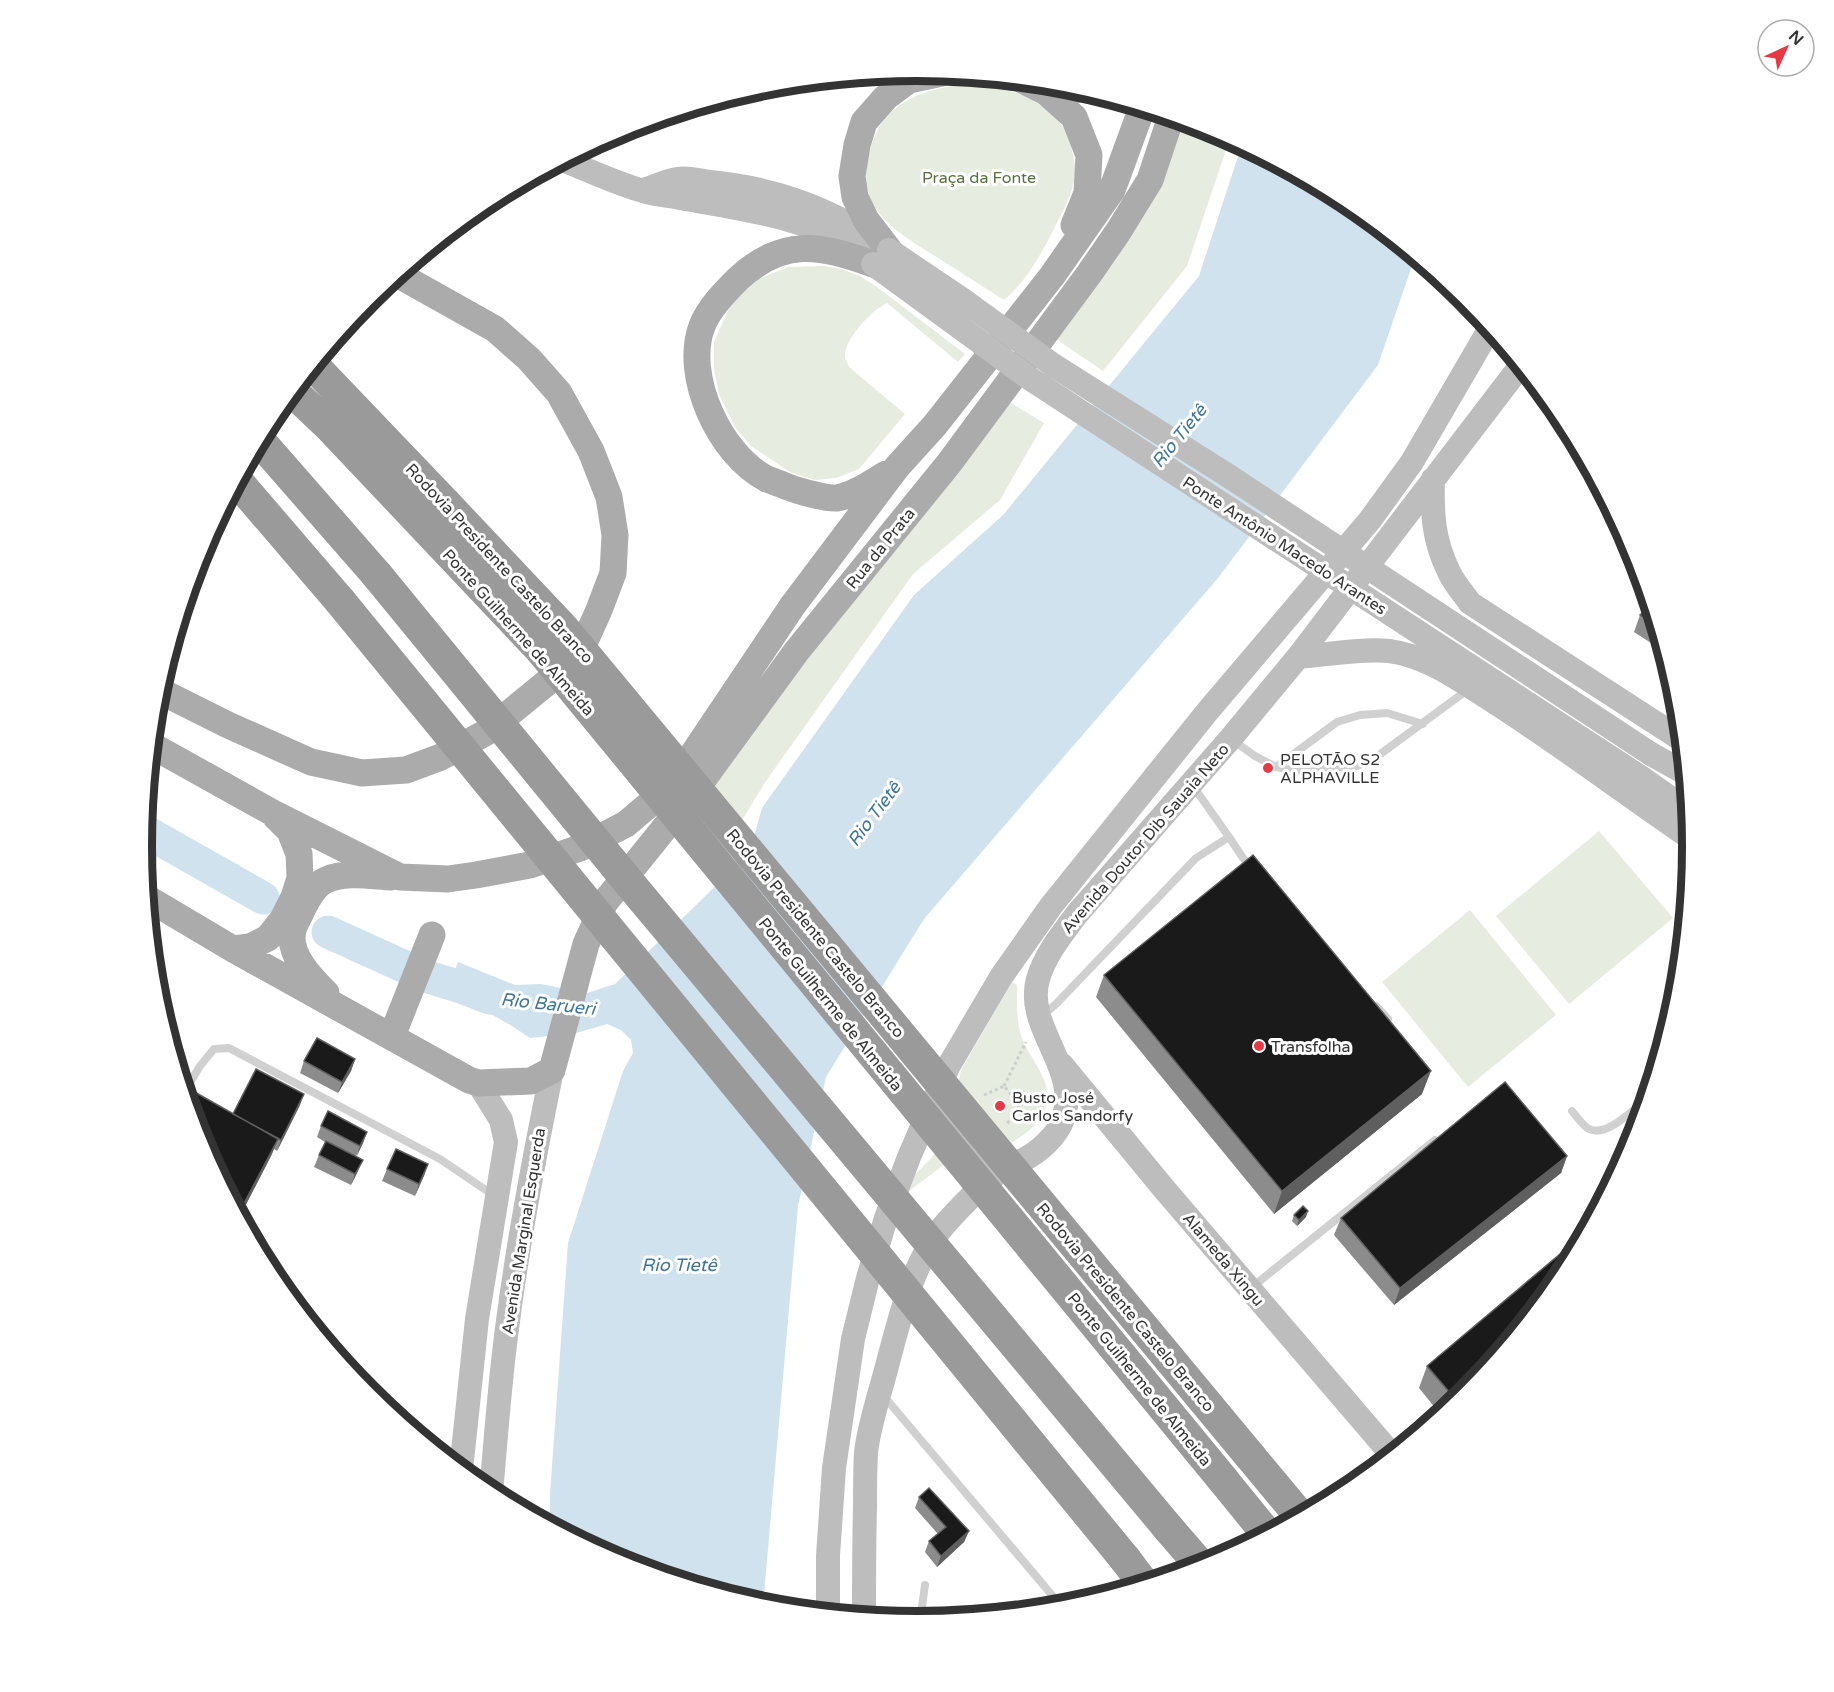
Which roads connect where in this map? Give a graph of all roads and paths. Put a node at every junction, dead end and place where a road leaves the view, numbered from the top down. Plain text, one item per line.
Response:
1 (907, 81) edge
2 (1042, 92) edge
3 (1140, 115) edge
4 (1169, 124) edge
5 (572, 164) edge
6 (881, 257) junction
7 (1052, 276) junction
8 (405, 278) edge
9 (1486, 335) edge
10 (320, 369) edge
11 (1516, 371) edge
12 (298, 397) edge
13 (265, 446) edge
14 (897, 467) junction
15 (1433, 479) junction
16 (242, 487) edge
17 (432, 533) joint
18 (1470, 603) junction
19 (1298, 657) junction
20 (1422, 659) junction
21 (1471, 688) junction
22 (168, 695) edge
23 (1422, 724) junction
24 (1673, 734) edge
25 (1231, 738) junction
26 (159, 749) edge
27 (1276, 767) junction
28 (1677, 769) edge
29 (1191, 783) junction
30 (1680, 805) edge
31 (273, 813) junction
32 (1681, 832) edge
33 (1229, 837) junction
34 (1259, 875) edge
35 (400, 877) junction
36 (155, 903) edge
37 (432, 935) dead end
38 (233, 949) junction
39 (578, 972) joint
40 (1374, 1003) edge
41 (342, 1009) junction
42 (1039, 1018) junction
43 (1388, 1019) edge
44 (392, 1036) junction
45 (1059, 1062) junction
46 (554, 1064) junction
47 (190, 1083) edge
48 (478, 1083) junction
49 (1004, 1086) junction
50 (1066, 1086) junction
51 (937, 1095) junction
52 (984, 1095) dead end
53 (1020, 1105) junction
54 (1635, 1108) edge
55 (1572, 1111) dead end
56 (997, 1121) dead end
57 (1442, 1134) edge
58 (1008, 1165) junction
59 (496, 1197) junction
60 (1250, 1290) junction
61 (880, 1391) junction
62 (1387, 1449) edge
63 (462, 1461) edge
64 (492, 1482) edge
65 (1296, 1511) edge
66 (1262, 1528) edge
67 (1195, 1559) edge
68 (1139, 1577) edge
69 (925, 1585) dead end
70 (1054, 1598) edge
71 (828, 1605) edge
72 (864, 1609) edge
73 (921, 1611) edge

1 - 6 main road
2 - 7 main road
3 - 7 main road, Rua da Prata
4 - 39 main road, Rua da Prata
5 - 6 main road
6 - 14 main road
6 - 28 main road, Ponte Antônio Macedo Arantes, bridge
6 - 30 main road, Ponte Antônio Macedo Arantes, bridge
7 - 14 main road, Rua da Prata
8 - 22 main road
9 - 51 main road, Avenida Doutor Dib Sauaia Neto
10 - 65 highway, Rodovia Presidente Castelo Branco, bridge
11 - 15 main road, Avenida Doutor Dib Sauaia Neto
12 - 17 highway, Rodovia Presidente Castelo Branco
13 - 67 highway, bridge
14 - 35 main road, Rua da Prata
15 - 18 main road
15 - 19 main road, Avenida Doutor Dib Sauaia Neto
16 - 68 highway, bridge
17 - 66 highway, Ponte Guilherme de Almeida, bridge
18 - 20 main road
18 - 24 main road
19 - 20 main road
19 - 25 main road, Avenida Doutor Dib Sauaia Neto
20 - 21 main road
21 - 23 lane
21 - 32 main road
23 - 27 lane
23 - 27 lane
25 - 27 lane
25 - 29 main road, Avenida Doutor Dib Sauaia Neto
26 - 31 main road
29 - 33 lane
29 - 42 main road, Avenida Doutor Dib Sauaia Neto
31 - 35 main road
31 - 38 main road
33 - 34 lane
33 - 42 lane
35 - 41 main road, Rua da Prata
36 - 38 main road
37 - 44 main road
38 - 41 main road
39 - 46 main road, Avenida Marginal Esquerda
40 - 43 lane
41 - 44 main road
42 - 45 main road, Avenida Doutor Dib Sauaia Neto
42 - 49 path
44 - 48 main road
45 - 50 main road, Avenida Doutor Dib Sauaia Neto
45 - 60 main road, Alameda Xingu
46 - 48 main road
46 - 64 main road, Avenida Marginal Esquerda
47 - 59 lane
48 - 59 main road, Avenida Marginal Esquerda
49 - 52 path
49 - 53 path
50 - 53 path
50 - 58 main road, Avenida Doutor Dib Sauaia Neto
51 - 58 main road
51 - 71 main road
53 - 56 path
54 - 55 lane
57 - 60 lane
58 - 61 main road, Avenida Doutor Dib Sauaia Neto
59 - 63 main road, Avenida Marginal Esquerda
60 - 62 main road, Alameda Xingu
61 - 70 lane
61 - 72 main road, Avenida Doutor Dib Sauaia Neto
69 - 73 lane

